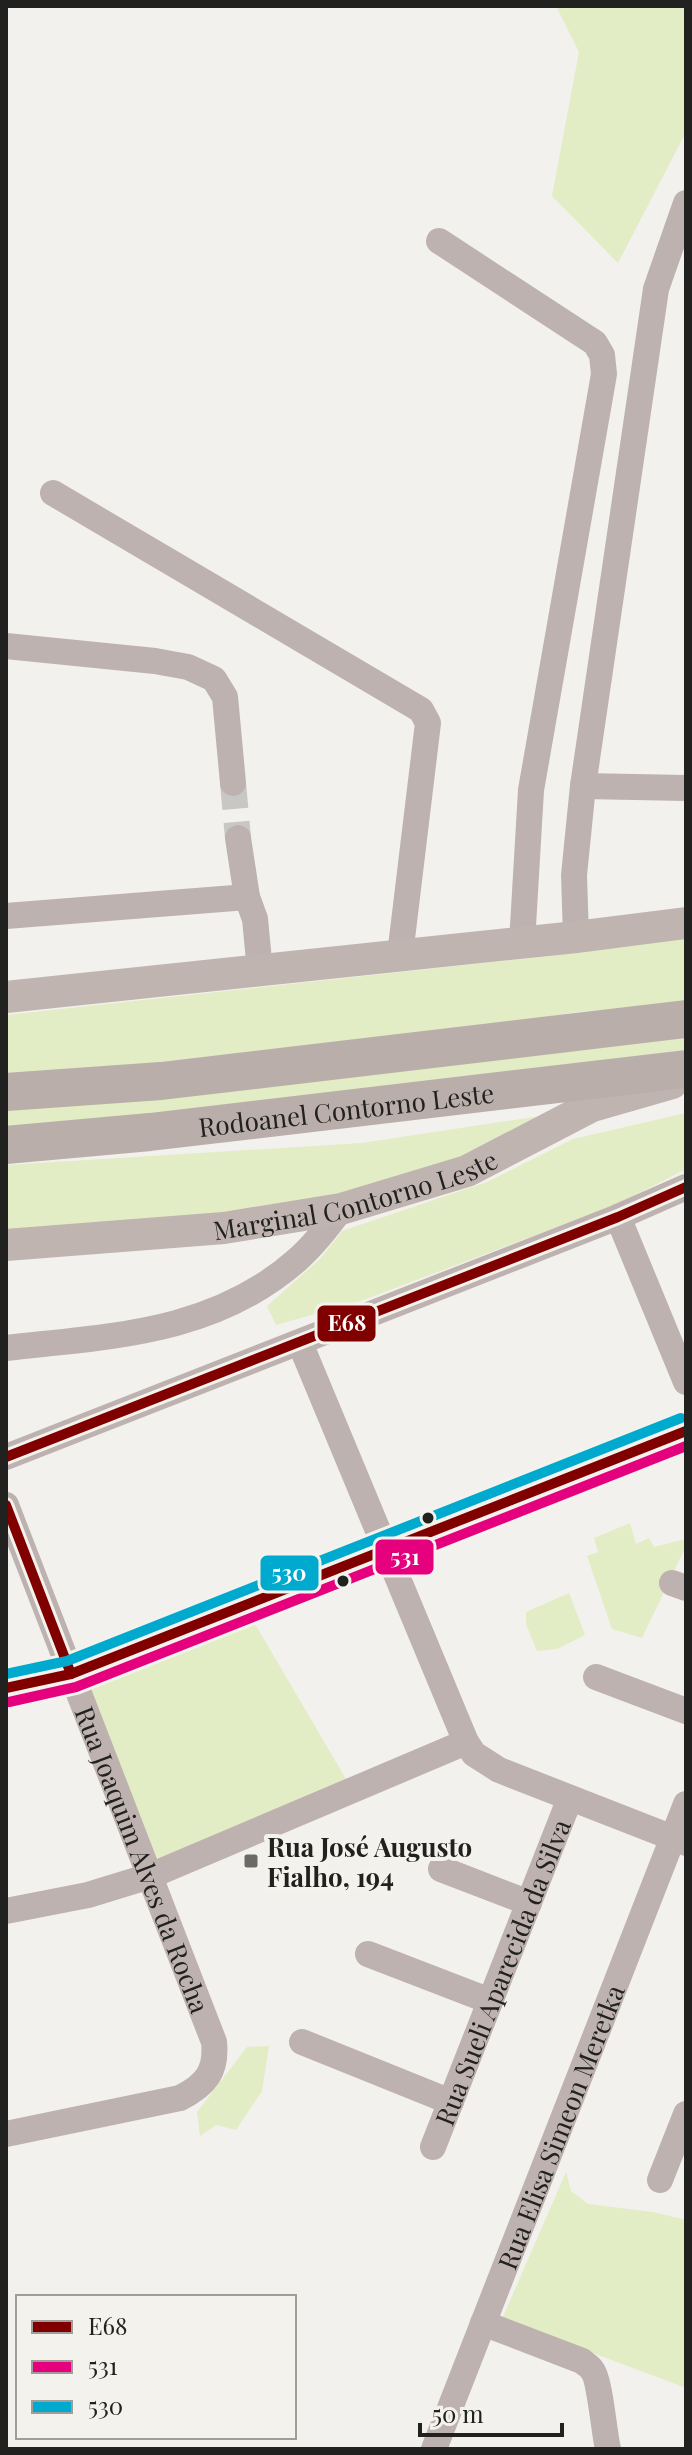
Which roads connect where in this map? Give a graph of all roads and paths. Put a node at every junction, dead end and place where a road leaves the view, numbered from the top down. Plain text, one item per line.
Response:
1 (686, 203) edge
2 (439, 241) dead end
3 (53, 493) dead end
4 (6, 646) edge
5 (233, 783) tunnel mouth
6 (583, 786) junction
7 (686, 788) edge
8 (238, 838) tunnel mouth
9 (247, 897) junction
10 (6, 916) edge
11 (686, 923) edge
12 (576, 937) junction
13 (522, 943) junction
14 (400, 955) junction
15 (260, 971) junction
16 (6, 997) edge
17 (686, 1019) edge
18 (686, 1069) edge
19 (686, 1079) edge
20 (6, 1092) edge
21 (6, 1145) edge
22 (686, 1187) edge
23 (341, 1209) junction
24 (618, 1217) junction
25 (6, 1245) edge
26 (300, 1343) junction
27 (6, 1348) edge
28 (686, 1382) edge
29 (686, 1431) edge
30 (6, 1457) edge
31 (6, 1505) edge
32 (386, 1549) junction
33 (71, 1674) junction
34 (596, 1677) dead end
35 (6, 1688) edge
36 (686, 1711) edge
37 (466, 1742) junction
38 (570, 1798) junction
39 (686, 1804) edge
40 (679, 1840) edge
41 (441, 1869) dead end
42 (150, 1876) junction
43 (529, 1903) junction
44 (6, 1911) edge
45 (368, 1954) dead end
46 (490, 2001) junction
47 (302, 2042) dead end
48 (451, 2102) junction
49 (686, 2114) edge
50 (6, 2134) edge
51 (433, 2147) dead end
52 (660, 2180) dead end
53 (483, 2323) junction
54 (434, 2449) edge
55 (608, 2449) edge

1 - 6 street
2 - 13 street
3 - 14 street
4 - 5 street
6 - 7 street
6 - 12 street
8 - 9 street
9 - 10 street
9 - 15 street
11 - 12 main road
12 - 13 main road
13 - 14 main road
14 - 15 main road
15 - 16 main road
17 - 20 highway, Rodoanel Contorno Leste
18 - 21 highway, Rodoanel Contorno Leste
19 - 23 main road, Marginal Contorno Leste
22 - 24 street
23 - 25 main road, Marginal Contorno Leste
23 - 27 street
24 - 26 street
24 - 28 street
26 - 30 street
26 - 32 street
29 - 32 street
31 - 33 street, Rua Joaquim Alves da Rocha
32 - 33 street
32 - 37 street
33 - 35 street
33 - 42 street, Rua Joaquim Alves da Rocha
34 - 36 street
37 - 38 street
37 - 42 street
38 - 40 street
38 - 43 street, Rua Sueli Aparecida da Silva
39 - 40 street, Rua Elisa Simeon Meretka
40 - 53 street, Rua Elisa Simeon Meretka
41 - 43 street
42 - 44 street
42 - 50 street, Rua Joaquim Alves da Rocha
43 - 46 street, Rua Sueli Aparecida da Silva
45 - 46 street
46 - 48 street, Rua Sueli Aparecida da Silva
47 - 48 street
48 - 51 street, Rua Sueli Aparecida da Silva
49 - 52 street
53 - 54 street, Rua Elisa Simeon Meretka
53 - 55 street

